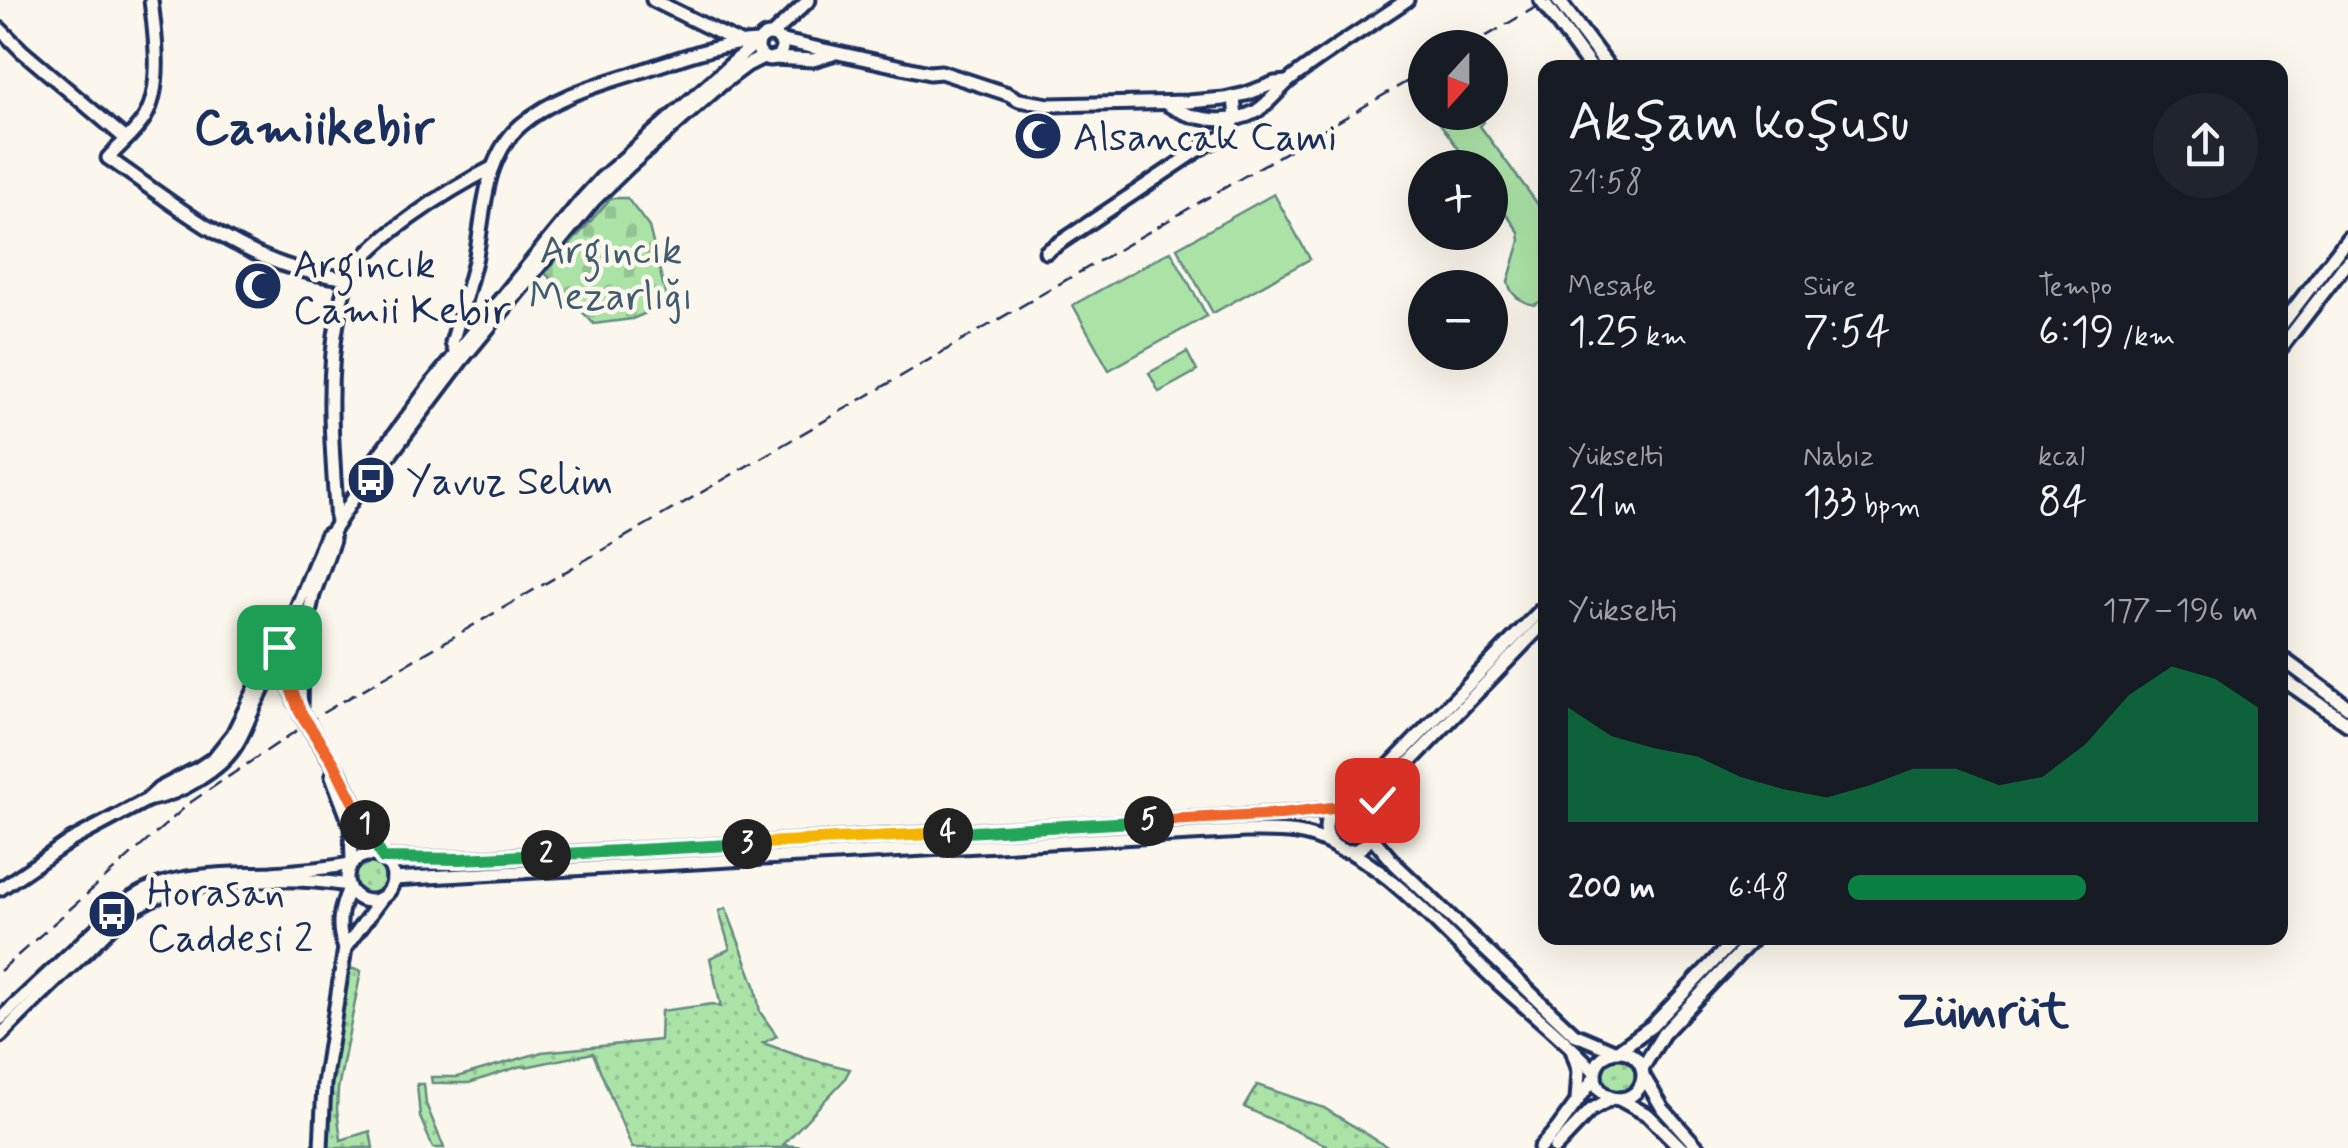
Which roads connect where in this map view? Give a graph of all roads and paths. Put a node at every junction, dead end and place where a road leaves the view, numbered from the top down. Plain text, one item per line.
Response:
1 (151, 0) edge
2 (653, 0) edge
3 (809, 0) edge
4 (1407, 0) edge
5 (1540, 0) edge
6 (1558, 0) edge
7 (0, 29) edge
8 (775, 38) junction
9 (738, 42) junction
10 (763, 50) junction
11 (835, 53) junction
12 (1585, 60) edge
13 (1603, 60) edge
14 (1287, 82) junction
15 (1224, 99) junction
16 (1165, 103) junction
17 (1225, 119) junction
18 (126, 139) junction
19 (1206, 145) junction
20 (492, 168) junction
21 (2348, 238) edge
22 (1046, 252) dead end
23 (2348, 260) edge
24 (348, 278) junction
25 (2288, 317) edge
26 (2288, 339) edge
27 (456, 354) junction
28 (364, 483) junction
29 (334, 528) junction
30 (1538, 613) edge
31 (1538, 629) edge
32 (302, 645) junction
33 (282, 647) junction
34 (2288, 663) edge
35 (268, 681) junction
36 (2288, 683) edge
37 (290, 686) junction
38 (2348, 707) edge
39 (300, 712) junction
40 (2348, 724) edge
41 (318, 740) junction
42 (147, 800) junction
43 (1341, 807) junction
44 (1370, 821) junction
45 (1370, 835) junction
46 (1336, 847) junction
47 (1349, 851) junction
48 (382, 858) junction
49 (351, 863) junction
50 (393, 879) junction
51 (324, 881) junction
52 (348, 886) junction
53 (0, 889) edge
54 (382, 898) junction
55 (340, 917) junction
56 (1729, 945) edge
57 (1747, 945) edge
58 (345, 948) junction
59 (0, 1019) edge
60 (0, 1036) edge
61 (1571, 1046) junction
62 (1617, 1050) junction
63 (1643, 1072) junction
64 (1595, 1074) junction
65 (1616, 1099) junction
66 (1576, 1104) junction
67 (321, 1148) edge
68 (1540, 1148) edge
69 (1555, 1148) edge
70 (1681, 1148) edge
71 (1698, 1148) edge

1 - 18 street
2 - 9 street
3 - 8 street
4 - 14 street
5 - 12 main road
6 - 13 main road
7 - 18 street
8 - 10 street
8 - 10 street
8 - 11 street
9 - 10 street
9 - 20 street
10 - 11 street
10 - 27 street
10 - 28 street
11 - 16 street
14 - 15 street
14 - 17 street
15 - 16 street
15 - 17 street
15 - 17 street
16 - 17 street
17 - 19 street
17 - 19 street
18 - 24 street
19 - 22 street
20 - 24 street
20 - 27 street
21 - 25 street
23 - 26 street
24 - 29 street
27 - 28 street
28 - 29 street
29 - 32 street
29 - 33 street
30 - 43 street
31 - 44 street
32 - 33 street
32 - 33 street
32 - 39 street
33 - 35 street
33 - 37 street
33 - 42 street
34 - 38 main road
35 - 37 street
35 - 42 street
36 - 40 main road
37 - 39 street
39 - 41 street, bridge
41 - 48 street
41 - 49 street
42 - 53 street
43 - 44 street
43 - 46 street
43 - 48 street
44 - 45 street
45 - 47 street
45 - 62 street
46 - 47 street
46 - 50 street
47 - 61 street
48 - 49 street
48 - 50 street
49 - 52 street
49 - 59 street
50 - 54 street
51 - 52 street
51 - 55 street
51 - 60 street
52 - 54 street
52 - 55 street
54 - 58 street
55 - 58 street
56 - 62 street
57 - 63 street
58 - 67 street
61 - 64 street
61 - 66 street
62 - 63 street
62 - 64 street
63 - 65 street
63 - 71 street
64 - 65 street
64 - 66 street
65 - 69 street
65 - 70 street
66 - 68 street

